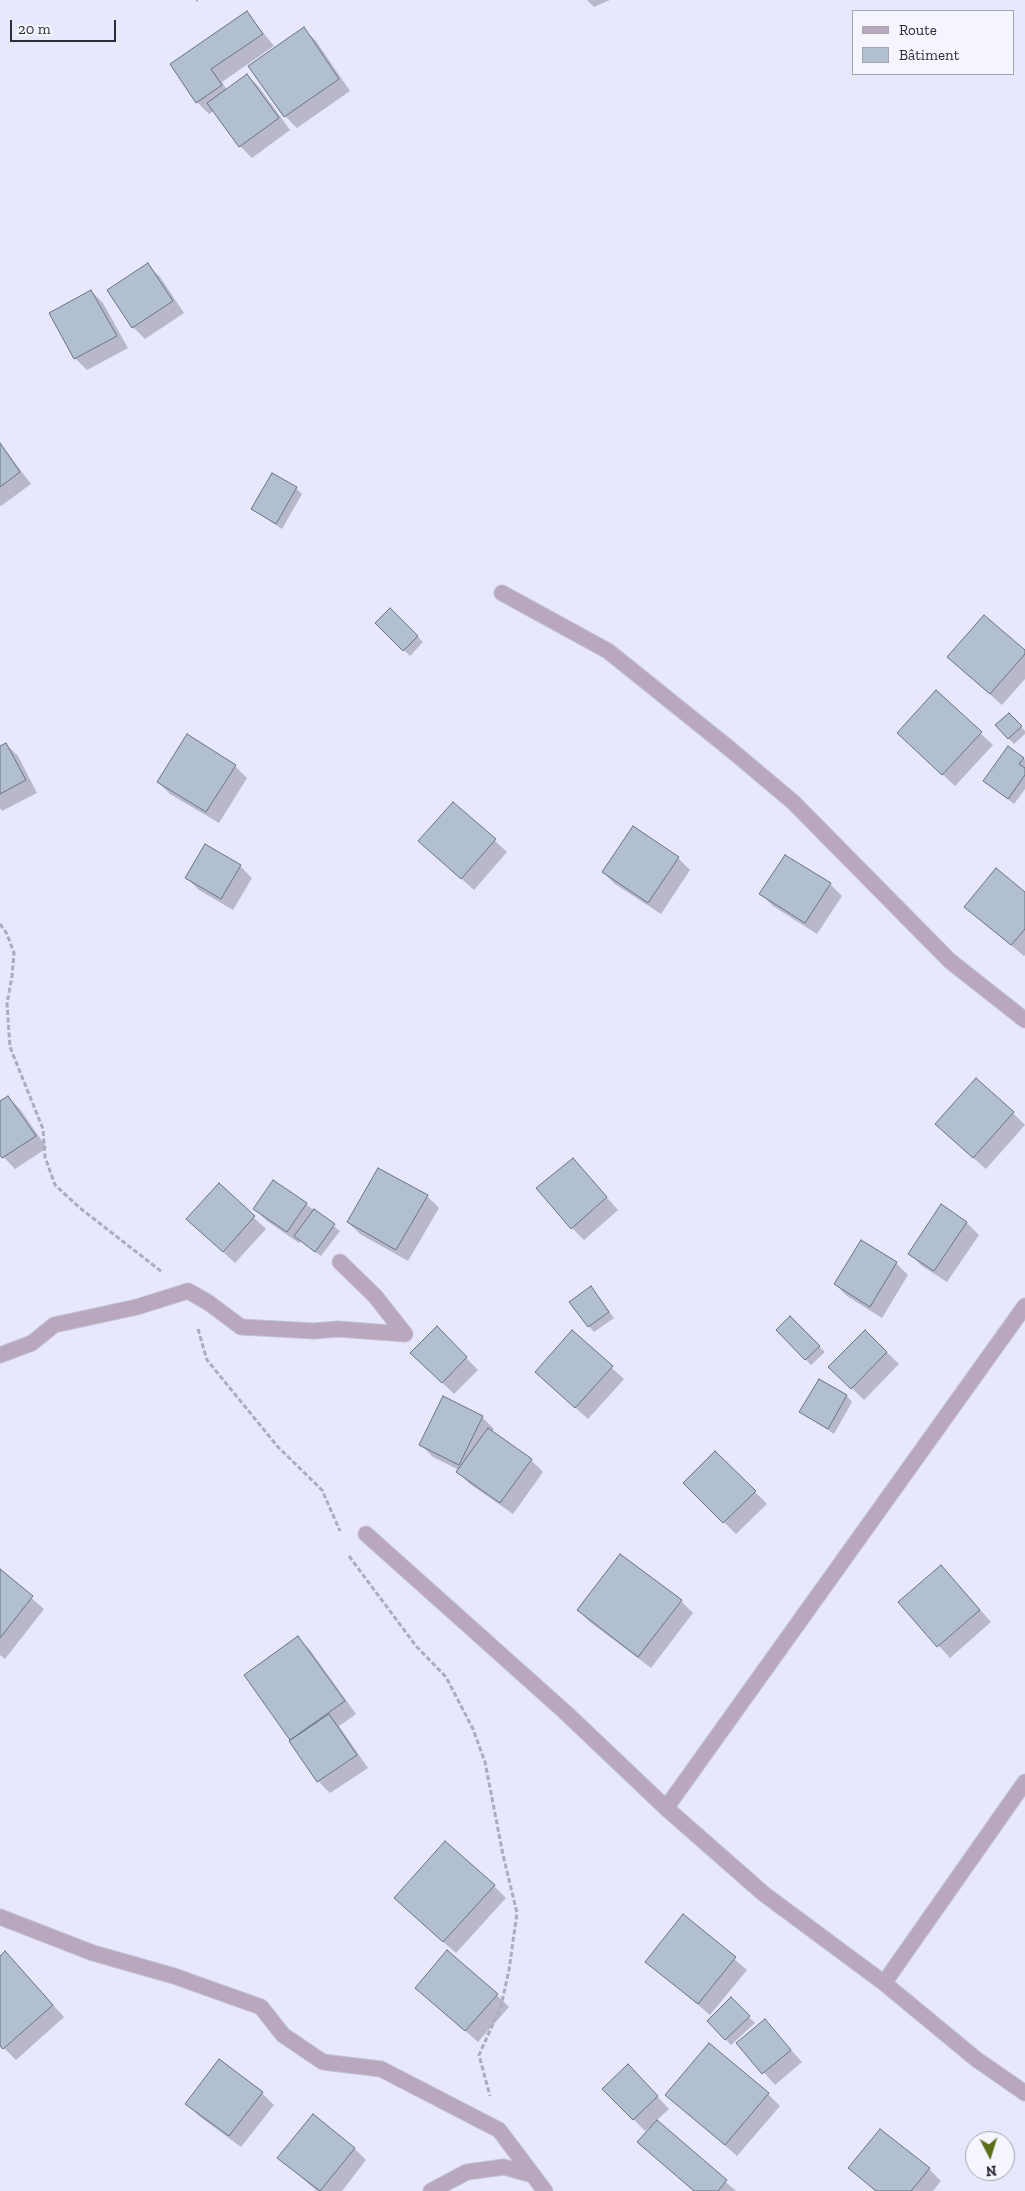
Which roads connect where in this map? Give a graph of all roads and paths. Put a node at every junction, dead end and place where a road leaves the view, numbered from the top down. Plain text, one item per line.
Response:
1 (502, 593) dead end
2 (0, 924) edge
3 (1025, 1020) edge
4 (340, 1262) dead end
5 (188, 1291) junction
6 (1025, 1306) edge
7 (0, 1355) edge
8 (341, 1533) dead end
9 (366, 1534) dead end
10 (348, 1551) dead end
11 (1025, 1782) edge
12 (666, 1808) junction
13 (0, 1917) edge
14 (884, 1983) junction
15 (1025, 2093) edge
16 (499, 2130) junction
17 (533, 2175) junction
18 (431, 2191) edge
19 (545, 2191) edge

1 - 3 street
2 - 5 path
4 - 5 street
5 - 7 street
5 - 8 path
6 - 12 street
9 - 12 street
10 - 16 path
11 - 14 street
12 - 14 street
13 - 16 street
14 - 15 street
16 - 17 street
17 - 18 street
17 - 19 street

